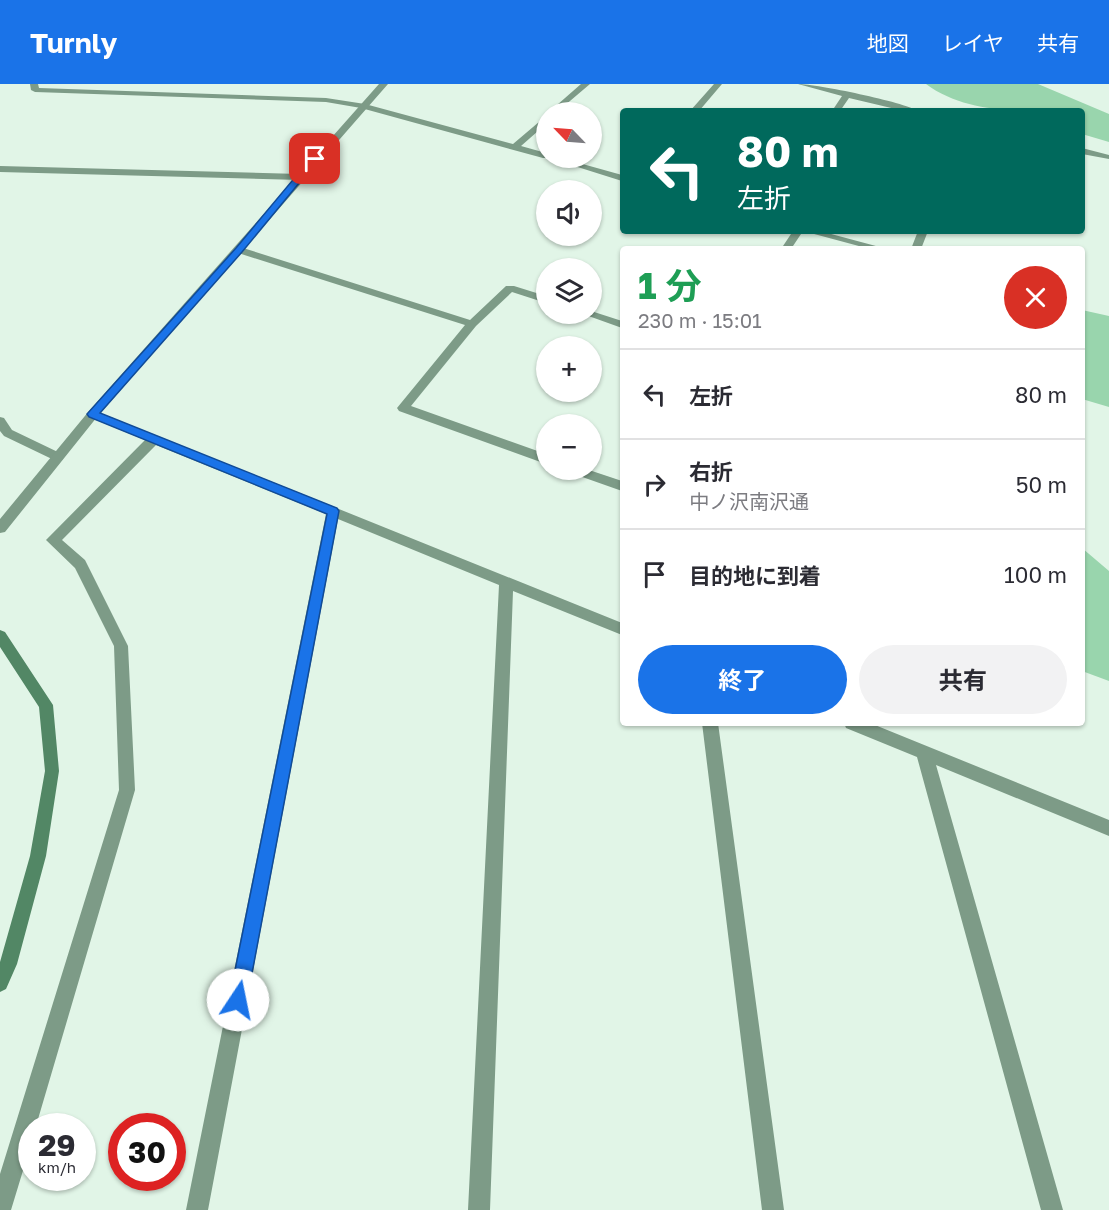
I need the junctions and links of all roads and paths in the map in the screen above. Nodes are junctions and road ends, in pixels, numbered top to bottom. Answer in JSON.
{"nodes":[{"id":1,"x":34,"y":84,"type":"edge"},
{"id":2,"x":222,"y":84,"type":"edge"},
{"id":3,"x":384,"y":84,"type":"edge"},
{"id":4,"x":586,"y":84,"type":"edge"},
{"id":5,"x":718,"y":84,"type":"edge"},
{"id":6,"x":802,"y":84,"type":"edge"},
{"id":7,"x":847,"y":94,"type":"junction"},
{"id":8,"x":214,"y":96,"type":"junction"},
{"id":9,"x":565,"y":102,"type":"edge"},
{"id":10,"x":362,"y":106,"type":"junction"},
{"id":11,"x":697,"y":108,"type":"edge"},
{"id":12,"x":838,"y":108,"type":"edge"},
{"id":13,"x":902,"y":108,"type":"edge"},
{"id":14,"x":536,"y":128,"type":"edge"},
{"id":15,"x":515,"y":147,"type":"junction"},
{"id":16,"x":536,"y":153,"type":"edge"},
{"id":17,"x":1085,"y":153,"type":"edge"},
{"id":18,"x":1106,"y":157,"type":"dead end"},
{"id":19,"x":587,"y":168,"type":"edge"},
{"id":20,"x":5,"y":169,"type":"edge"},
{"id":21,"x":300,"y":177,"type":"junction"},
{"id":22,"x":620,"y":177,"type":"edge"},
{"id":23,"x":0,"y":180,"type":"edge"},
{"id":24,"x":820,"y":234,"type":"edge"},
{"id":25,"x":870,"y":246,"type":"edge"},
{"id":26,"x":239,"y":250,"type":"junction"},
{"id":27,"x":536,"y":297,"type":"edge"},
{"id":28,"x":602,"y":319,"type":"edge"},
{"id":29,"x":472,"y":324,"type":"junction"},
{"id":30,"x":620,"y":324,"type":"edge"},
{"id":31,"x":93,"y":414,"type":"junction"},
{"id":32,"x":0,"y":421,"type":"edge"},
{"id":33,"x":154,"y":439,"type":"junction"},
{"id":34,"x":536,"y":455,"type":"edge"},
{"id":35,"x":58,"y":457,"type":"junction"},
{"id":36,"x":602,"y":479,"type":"edge"},
{"id":37,"x":620,"y":485,"type":"edge"},
{"id":38,"x":333,"y":511,"type":"junction"},
{"id":39,"x":0,"y":528,"type":"edge"},
{"id":40,"x":507,"y":582,"type":"junction"},
{"id":41,"x":620,"y":628,"type":"edge"},
{"id":42,"x":710,"y":726,"type":"edge"},
{"id":43,"x":859,"y":726,"type":"edge"},
{"id":44,"x":924,"y":752,"type":"junction"},
{"id":45,"x":1109,"y":828,"type":"edge"},
{"id":46,"x":0,"y":1210,"type":"edge"},
{"id":47,"x":197,"y":1210,"type":"edge"},
{"id":48,"x":479,"y":1210,"type":"edge"},
{"id":49,"x":773,"y":1210,"type":"edge"},
{"id":50,"x":1052,"y":1210,"type":"edge"}],
"edges":[{"from":1,"to":8,"type":"street"},
{"from":2,"to":8,"type":"street"},
{"from":3,"to":10,"type":"street"},
{"from":4,"to":9,"type":"street"},
{"from":5,"to":11,"type":"street"},
{"from":6,"to":7,"type":"street"},
{"from":7,"to":12,"type":"street"},
{"from":7,"to":13,"type":"street"},
{"from":8,"to":10,"type":"street"},
{"from":10,"to":15,"type":"street"},
{"from":10,"to":21,"type":"street"},
{"from":14,"to":15,"type":"street"},
{"from":15,"to":16,"type":"street"},
{"from":17,"to":18,"type":"street"},
{"from":19,"to":22,"type":"street"},
{"from":20,"to":21,"type":"street"},
{"from":20,"to":23,"type":"street"},
{"from":21,"to":26,"type":"street"},
{"from":24,"to":25,"type":"street"},
{"from":26,"to":29,"type":"street"},
{"from":26,"to":31,"type":"street"},
{"from":27,"to":29,"type":"street"},
{"from":28,"to":30,"type":"street"},
{"from":29,"to":34,"type":"street"},
{"from":31,"to":33,"type":"street"},
{"from":31,"to":35,"type":"street"},
{"from":32,"to":35,"type":"street"},
{"from":33,"to":38,"type":"street"},
{"from":33,"to":46,"type":"street"},
{"from":35,"to":39,"type":"street"},
{"from":36,"to":37,"type":"street"},
{"from":38,"to":40,"type":"street"},
{"from":38,"to":47,"type":"street"},
{"from":40,"to":41,"type":"street"},
{"from":40,"to":48,"type":"street"},
{"from":42,"to":49,"type":"street"},
{"from":43,"to":44,"type":"street"},
{"from":44,"to":45,"type":"street"},
{"from":44,"to":50,"type":"street"}]}
